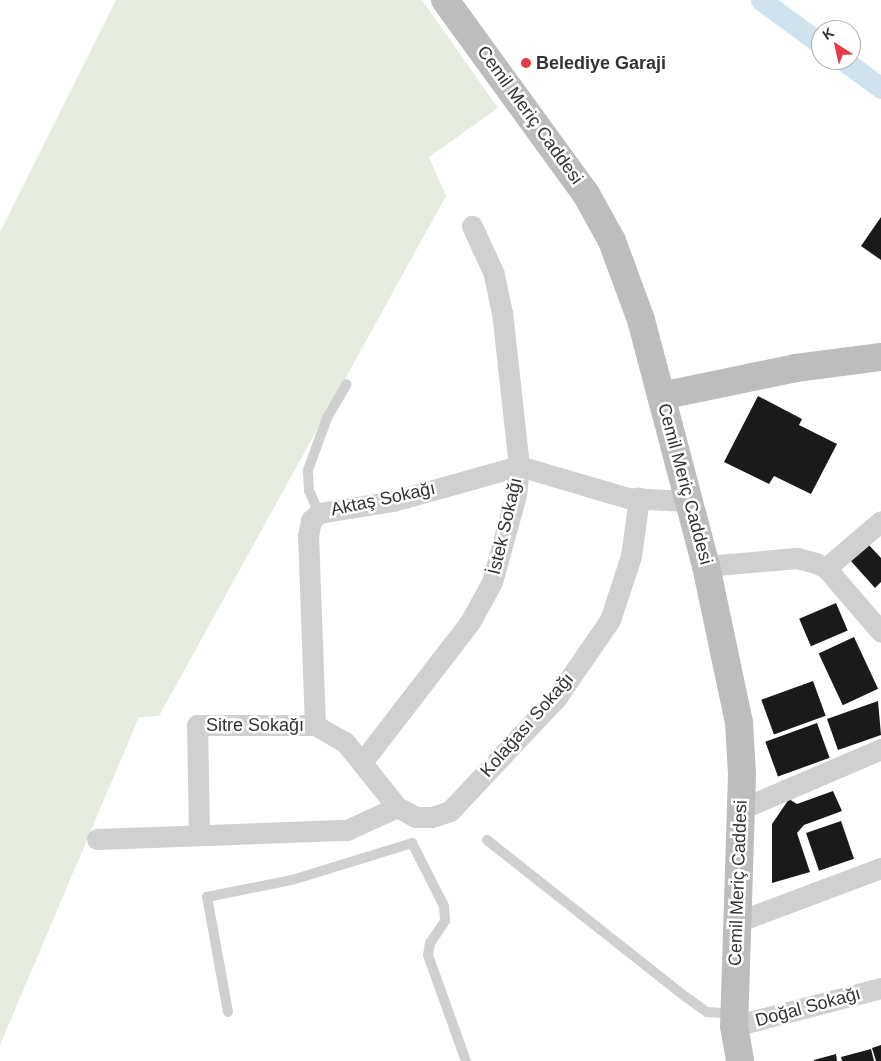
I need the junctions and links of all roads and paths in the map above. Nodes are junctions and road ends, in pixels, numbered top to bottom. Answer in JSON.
{"nodes":[{"id":1,"x":445,"y":0,"type":"edge"},
{"id":2,"x":472,"y":226,"type":"dead end"},
{"id":3,"x":881,"y":357,"type":"edge"},
{"id":4,"x":347,"y":384,"type":"dead end"},
{"id":5,"x":661,"y":396,"type":"junction"},
{"id":6,"x":519,"y":466,"type":"junction"},
{"id":7,"x":639,"y":498,"type":"junction"},
{"id":8,"x":686,"y":500,"type":"junction"},
{"id":9,"x":319,"y":513,"type":"junction"},
{"id":10,"x":881,"y":521,"type":"edge"},
{"id":11,"x":706,"y":566,"type":"junction"},
{"id":12,"x":826,"y":568,"type":"junction"},
{"id":13,"x":881,"y":632,"type":"edge"},
{"id":14,"x":314,"y":725,"type":"junction"},
{"id":15,"x":881,"y":749,"type":"edge"},
{"id":16,"x":363,"y":761,"type":"junction"},
{"id":17,"x":397,"y":807,"type":"junction"},
{"id":18,"x":741,"y":810,"type":"junction"},
{"id":19,"x":199,"y":835,"type":"junction"},
{"id":20,"x":97,"y":839,"type":"dead end"},
{"id":21,"x":487,"y":840,"type":"dead end"},
{"id":22,"x":881,"y":868,"type":"edge"},
{"id":23,"x":737,"y":922,"type":"junction"},
{"id":24,"x":881,"y":988,"type":"edge"},
{"id":25,"x":228,"y":1012,"type":"dead end"},
{"id":26,"x":734,"y":1020,"type":"junction"},
{"id":27,"x":466,"y":1061,"type":"edge"},
{"id":28,"x":727,"y":1061,"type":"edge"},
{"id":29,"x":740,"y":1061,"type":"edge"}],
"edges":[{"from":1,"to":5,"type":"main road","name":"Cemil Meriç Caddesi"},
{"from":2,"to":6,"type":"street","name":"İstek Sokağı"},
{"from":3,"to":5,"type":"main road"},
{"from":4,"to":9,"type":"lane"},
{"from":5,"to":8,"type":"main road","name":"Cemil Meriç Caddesi"},
{"from":6,"to":7,"type":"street"},
{"from":6,"to":9,"type":"street","name":"Aktaş Sokağı"},
{"from":6,"to":16,"type":"street","name":"İstek Sokağı"},
{"from":7,"to":8,"type":"street"},
{"from":7,"to":17,"type":"street","name":"Kolağası Sokağı"},
{"from":8,"to":11,"type":"main road","name":"Cemil Meriç Caddesi"},
{"from":9,"to":14,"type":"street","name":"Aktaş Sokağı"},
{"from":10,"to":12,"type":"street"},
{"from":11,"to":12,"type":"street"},
{"from":11,"to":18,"type":"main road","name":"Cemil Meriç Caddesi"},
{"from":12,"to":13,"type":"street"},
{"from":14,"to":16,"type":"street","name":"Sitre Sokağı"},
{"from":14,"to":19,"type":"street","name":"Sitre Sokağı"},
{"from":15,"to":18,"type":"street"},
{"from":16,"to":17,"type":"street","name":"Kolağası Sokağı"},
{"from":17,"to":19,"type":"street"},
{"from":18,"to":23,"type":"main road","name":"Cemil Meriç Caddesi"},
{"from":19,"to":20,"type":"street"},
{"from":21,"to":26,"type":"lane"},
{"from":22,"to":23,"type":"street"},
{"from":23,"to":26,"type":"main road","name":"Cemil Meriç Caddesi"},
{"from":24,"to":26,"type":"street","name":"Doğal Sokağı"},
{"from":25,"to":27,"type":"lane"},
{"from":26,"to":28,"type":"main road","name":"Cemil Meriç Caddesi"},
{"from":26,"to":29,"type":"main road","name":"Cemil Meriç Caddesi"}]}
